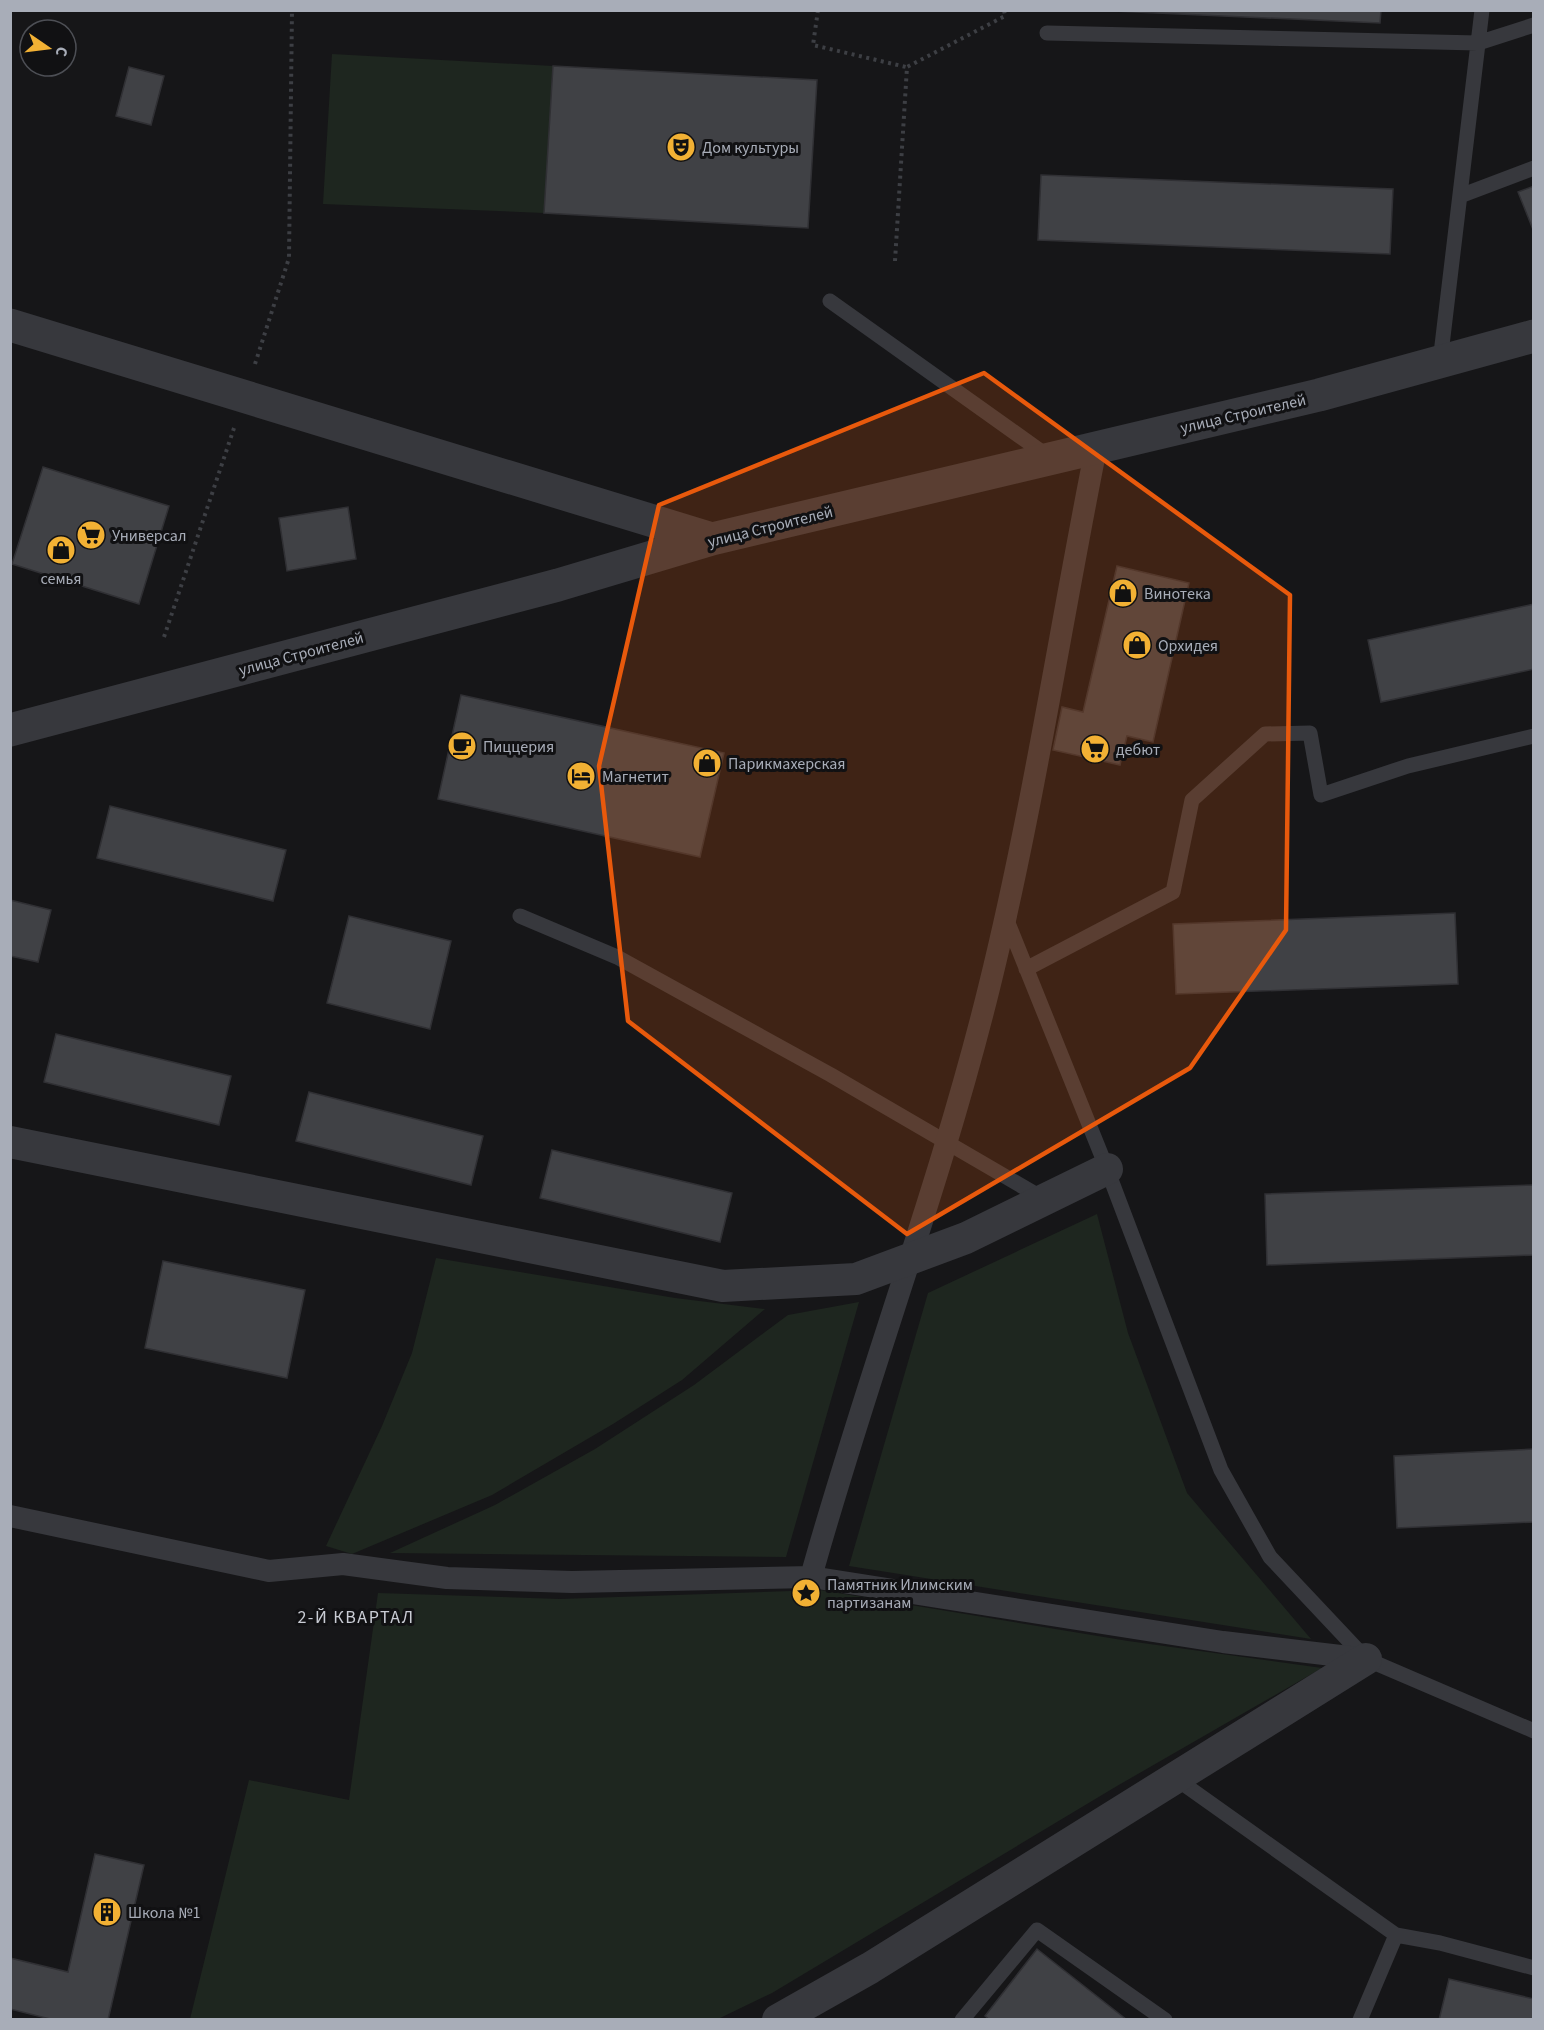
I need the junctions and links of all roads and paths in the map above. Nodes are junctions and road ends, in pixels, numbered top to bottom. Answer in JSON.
{"nodes":[{"id":1,"x":292,"y":10,"type":"edge"},
{"id":2,"x":818,"y":10,"type":"edge"},
{"id":3,"x":1004,"y":10,"type":"edge"},
{"id":4,"x":1482,"y":10,"type":"edge"},
{"id":5,"x":1533,"y":26,"type":"edge"},
{"id":6,"x":1047,"y":33,"type":"dead end"},
{"id":7,"x":1478,"y":43,"type":"junction"},
{"id":8,"x":907,"y":67,"type":"junction"},
{"id":9,"x":1533,"y":168,"type":"edge"},
{"id":10,"x":1460,"y":196,"type":"junction"},
{"id":11,"x":895,"y":261,"type":"dead end"},
{"id":12,"x":830,"y":301,"type":"dead end"},
{"id":13,"x":10,"y":325,"type":"edge"},
{"id":14,"x":1533,"y":336,"type":"edge"},
{"id":15,"x":1440,"y":362,"type":"junction"},
{"id":16,"x":244,"y":396,"type":"junction"},
{"id":17,"x":1096,"y":448,"type":"junction"},
{"id":18,"x":1051,"y":459,"type":"junction"},
{"id":19,"x":712,"y":539,"type":"junction"},
{"id":20,"x":164,"y":637,"type":"dead end"},
{"id":21,"x":10,"y":730,"type":"edge"},
{"id":22,"x":1533,"y":736,"type":"edge"},
{"id":23,"x":1004,"y":914,"type":"junction"},
{"id":24,"x":520,"y":916,"type":"dead end"},
{"id":25,"x":1026,"y":969,"type":"junction"},
{"id":26,"x":10,"y":1142,"type":"edge"},
{"id":27,"x":946,"y":1142,"type":"junction"},
{"id":28,"x":1107,"y":1169,"type":"junction"},
{"id":29,"x":1044,"y":1199,"type":"junction"},
{"id":30,"x":909,"y":1259,"type":"junction"},
{"id":31,"x":10,"y":1516,"type":"edge"},
{"id":32,"x":811,"y":1577,"type":"junction"},
{"id":33,"x":1366,"y":1659,"type":"junction"},
{"id":34,"x":1533,"y":1731,"type":"edge"},
{"id":35,"x":1175,"y":1778,"type":"junction"},
{"id":36,"x":1396,"y":1935,"type":"junction"},
{"id":37,"x":1533,"y":1968,"type":"edge"},
{"id":38,"x":778,"y":2019,"type":"edge"},
{"id":39,"x":962,"y":2019,"type":"edge"},
{"id":40,"x":1165,"y":2019,"type":"edge"},
{"id":41,"x":1360,"y":2019,"type":"edge"}],
"edges":[{"from":1,"to":16,"type":"path"},
{"from":2,"to":8,"type":"path"},
{"from":3,"to":8,"type":"path"},
{"from":4,"to":7,"type":"lane"},
{"from":5,"to":7,"type":"lane"},
{"from":6,"to":7,"type":"lane"},
{"from":7,"to":10,"type":"lane"},
{"from":8,"to":11,"type":"path"},
{"from":9,"to":10,"type":"lane"},
{"from":10,"to":15,"type":"lane"},
{"from":12,"to":18,"type":"lane"},
{"from":13,"to":16,"type":"street"},
{"from":14,"to":15,"type":"street","name":"улица Строителей"},
{"from":15,"to":17,"type":"street","name":"улица Строителей"},
{"from":16,"to":19,"type":"street"},
{"from":16,"to":20,"type":"path"},
{"from":17,"to":18,"type":"street","name":"улица Строителей"},
{"from":17,"to":23,"type":"street"},
{"from":18,"to":19,"type":"street","name":"улица Строителей"},
{"from":19,"to":21,"type":"street","name":"улица Строителей"},
{"from":22,"to":25,"type":"lane"},
{"from":23,"to":25,"type":"lane"},
{"from":23,"to":27,"type":"street"},
{"from":24,"to":27,"type":"lane"},
{"from":25,"to":28,"type":"lane"},
{"from":26,"to":30,"type":"street"},
{"from":27,"to":29,"type":"lane"},
{"from":27,"to":30,"type":"street"},
{"from":28,"to":29,"type":"street"},
{"from":28,"to":33,"type":"lane"},
{"from":29,"to":30,"type":"street"},
{"from":30,"to":32,"type":"street"},
{"from":31,"to":32,"type":"street"},
{"from":32,"to":33,"type":"street"},
{"from":33,"to":34,"type":"lane"},
{"from":33,"to":35,"type":"street"},
{"from":35,"to":36,"type":"lane"},
{"from":35,"to":38,"type":"street"},
{"from":36,"to":37,"type":"lane"},
{"from":36,"to":41,"type":"lane"},
{"from":39,"to":40,"type":"lane"}]}
